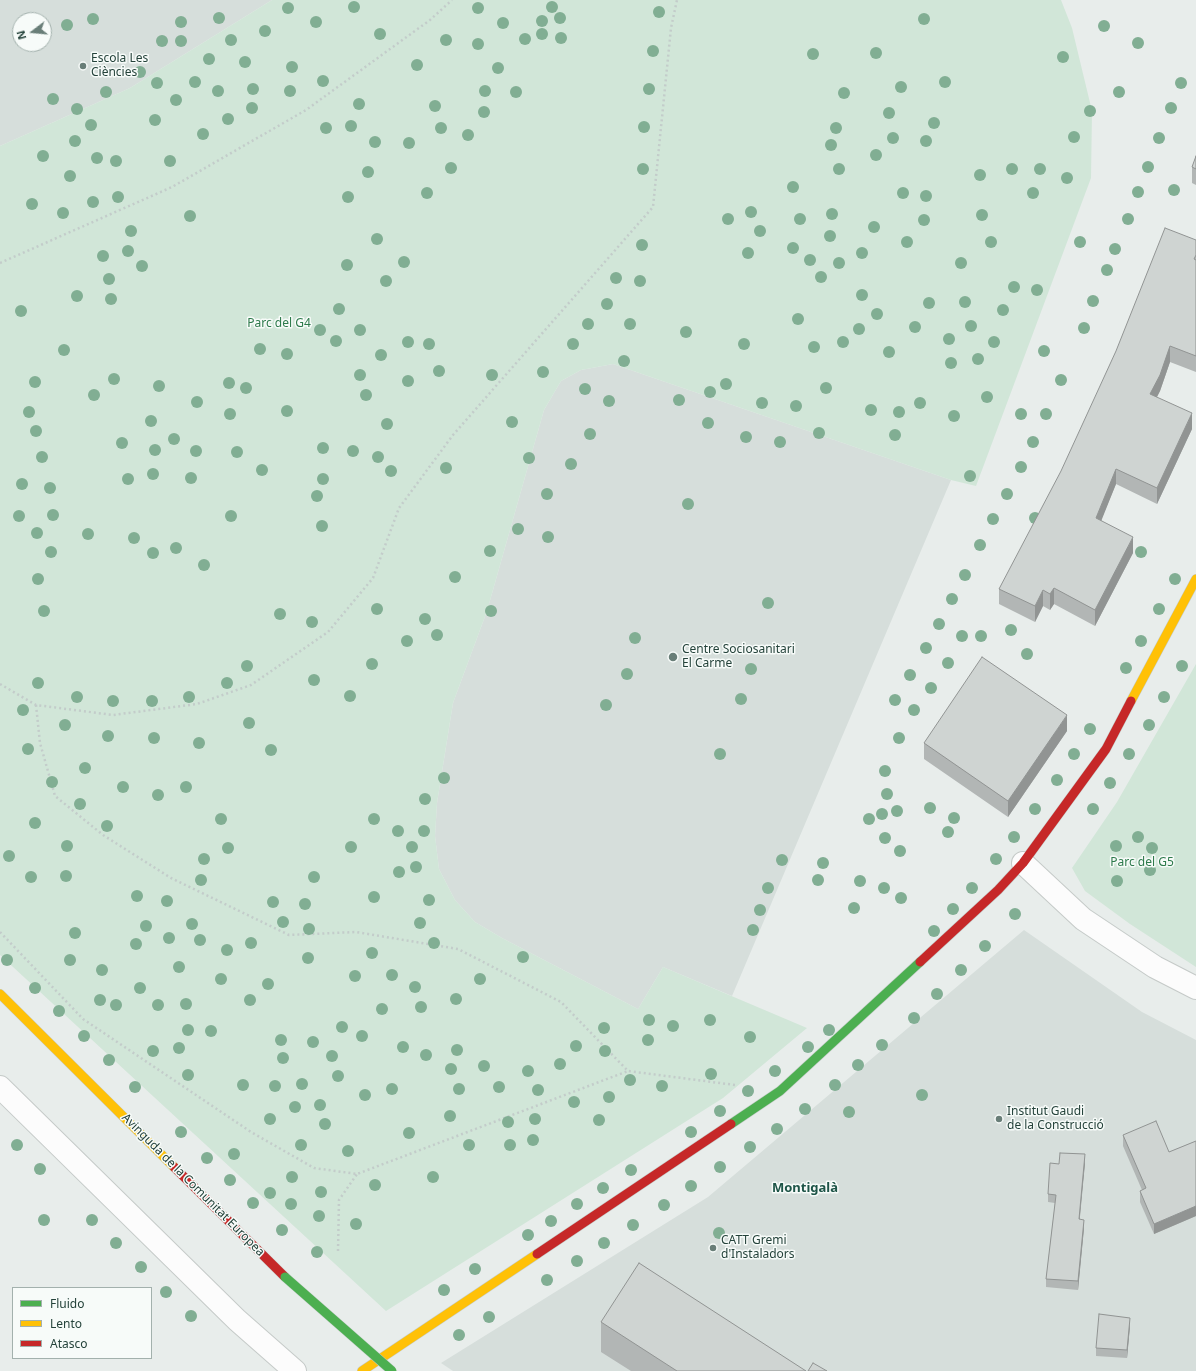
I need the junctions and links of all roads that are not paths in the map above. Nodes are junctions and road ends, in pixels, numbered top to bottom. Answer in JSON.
{"nodes":[{"id":1,"x":1196,"y":579,"type":"edge"},
{"id":2,"x":1023,"y":863,"type":"junction"},
{"id":3,"x":1196,"y":988,"type":"edge"},
{"id":4,"x":0,"y":994,"type":"edge"},
{"id":5,"x":0,"y":1087,"type":"edge"},
{"id":6,"x":295,"y":1371,"type":"edge"},
{"id":7,"x":362,"y":1371,"type":"edge"},
{"id":8,"x":392,"y":1371,"type":"edge"}],
"edges":[{"from":1,"to":2,"type":"street"},
{"from":2,"to":3,"type":"street"},
{"from":2,"to":7,"type":"street"},
{"from":4,"to":8,"type":"street","name":"Avinguda de la Comunitat Europea","bridge":true},
{"from":5,"to":6,"type":"street"}]}
